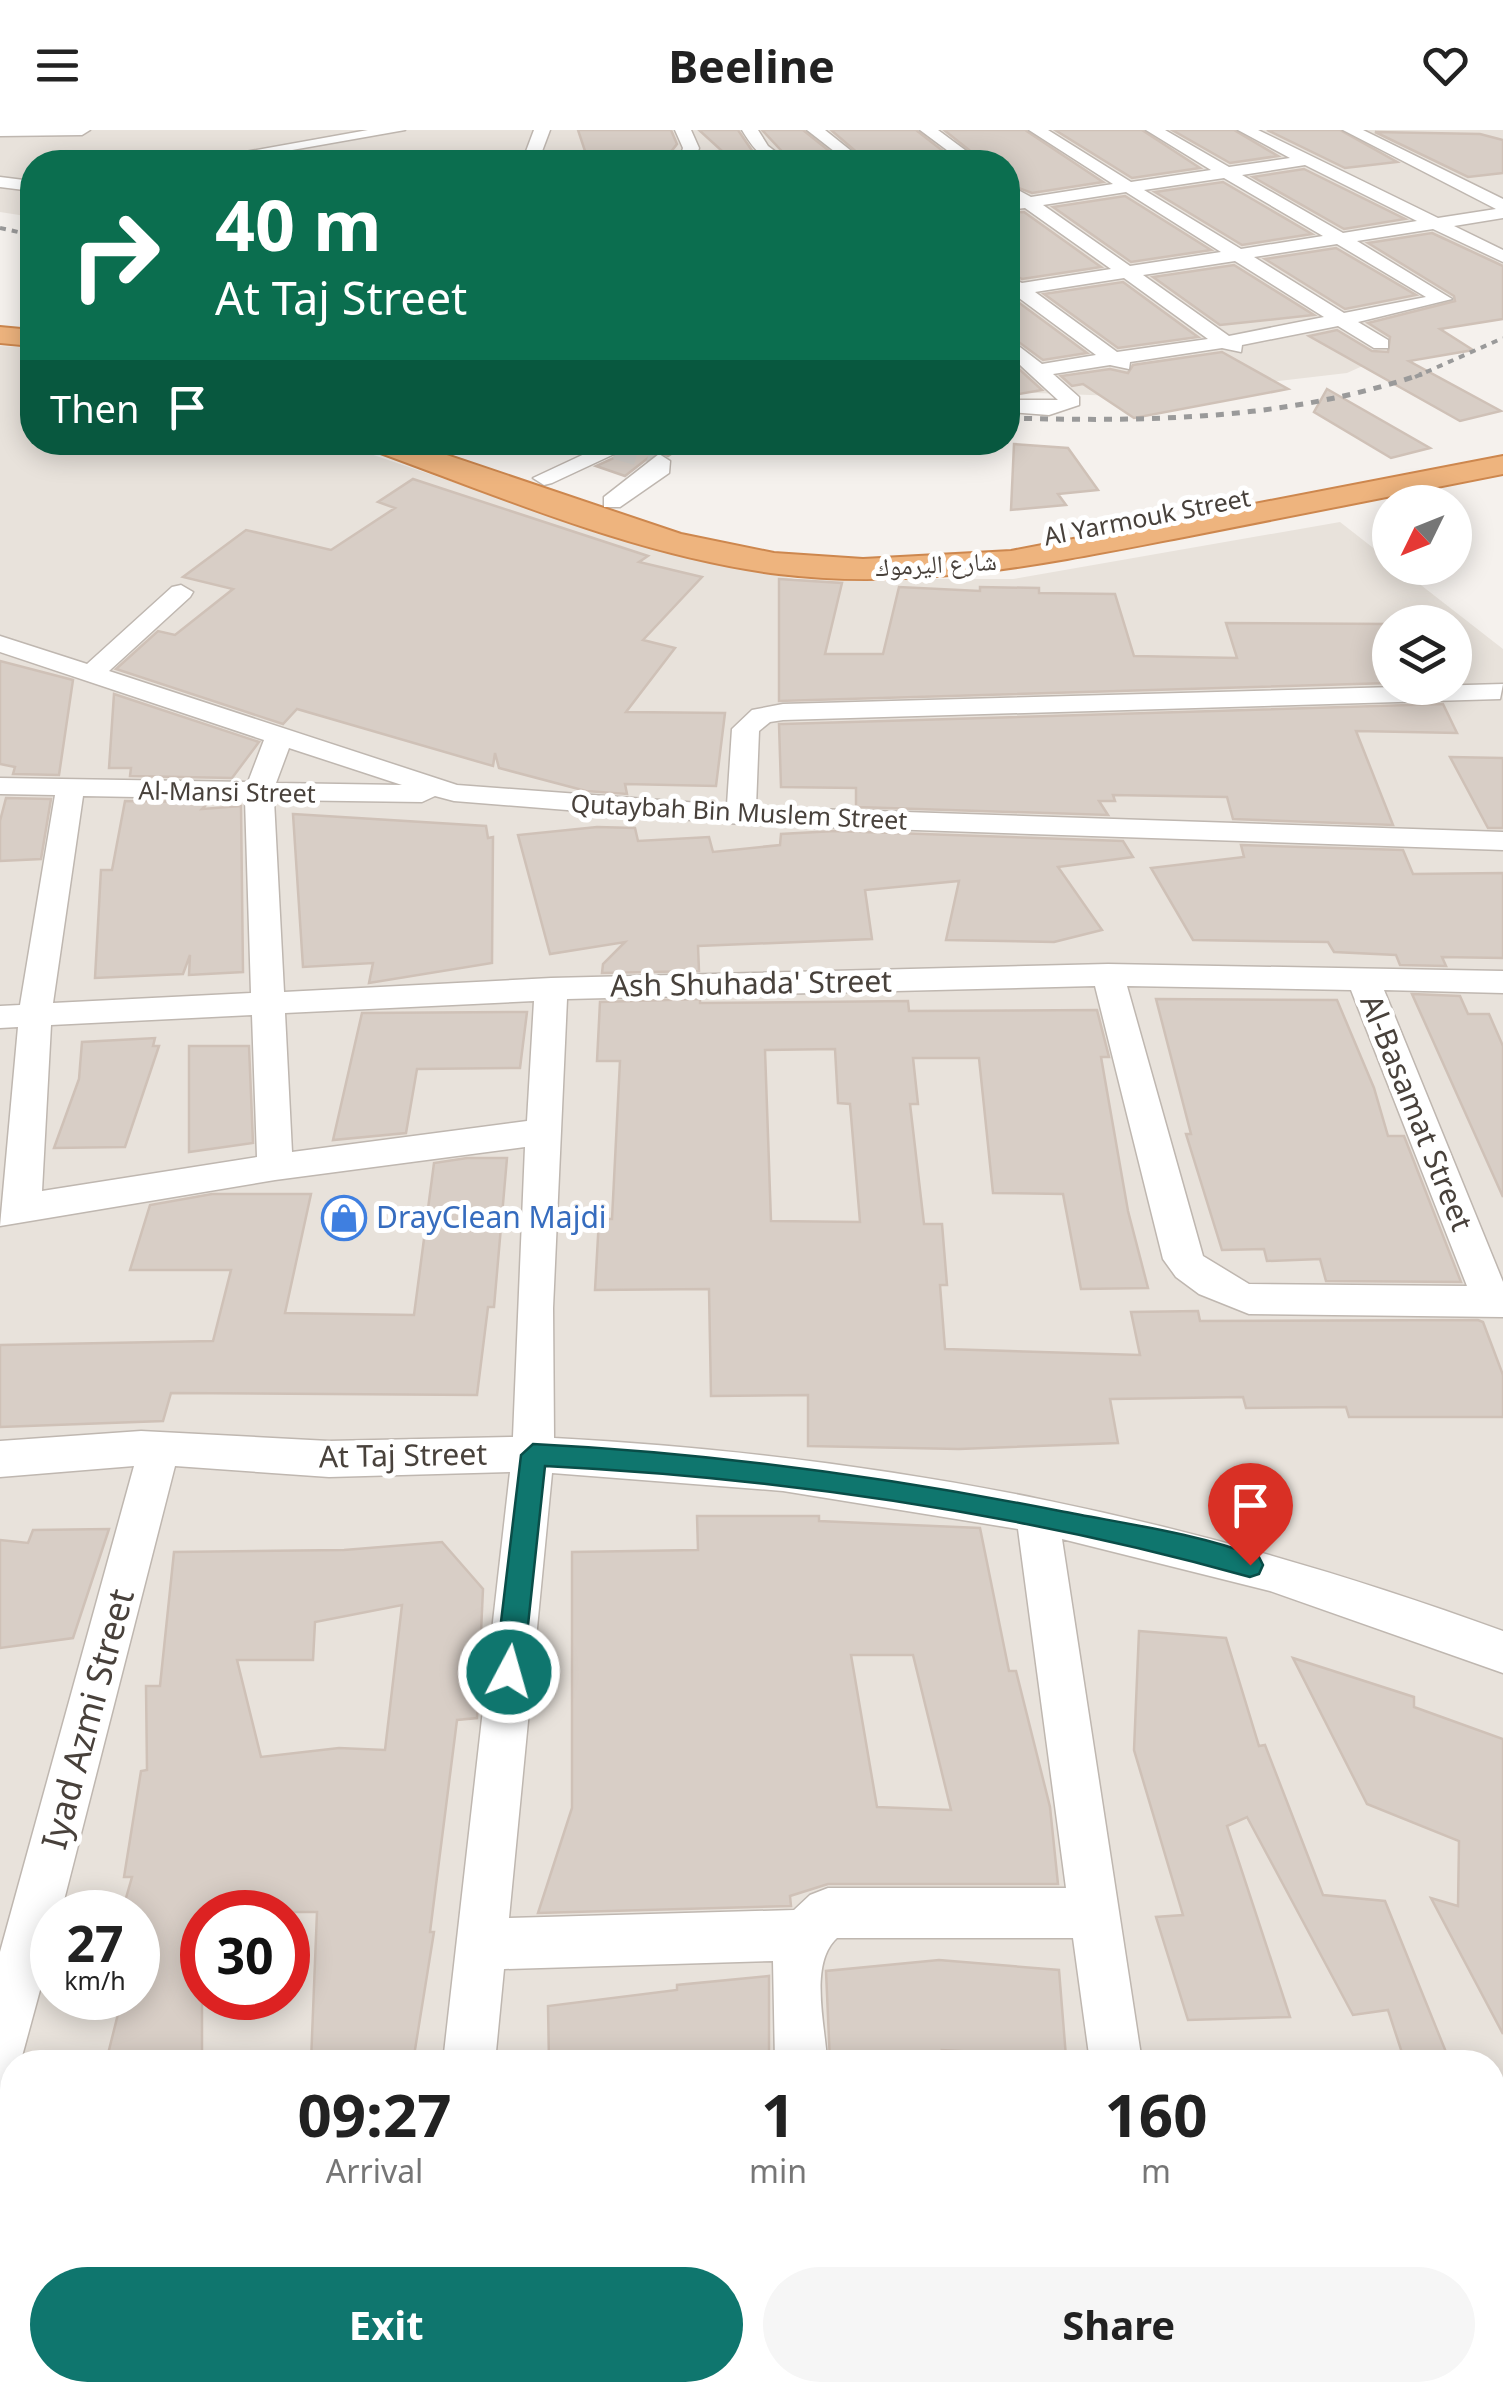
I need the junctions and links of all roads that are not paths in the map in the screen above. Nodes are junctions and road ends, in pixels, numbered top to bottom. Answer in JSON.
{"nodes":[{"id":1,"x":86,"y":130,"type":"edge"},
{"id":2,"x":397,"y":130,"type":"edge"},
{"id":3,"x":416,"y":130,"type":"edge"},
{"id":4,"x":815,"y":130,"type":"edge"},
{"id":5,"x":928,"y":130,"type":"edge"},
{"id":6,"x":1037,"y":130,"type":"edge"},
{"id":7,"x":1154,"y":130,"type":"edge"},
{"id":8,"x":1246,"y":130,"type":"edge"},
{"id":9,"x":1351,"y":130,"type":"edge"},
{"id":10,"x":1481,"y":130,"type":"edge"},
{"id":11,"x":1500,"y":131,"type":"edge"},
{"id":12,"x":0,"y":132,"type":"edge"},
{"id":13,"x":408,"y":146,"type":"dead end"},
{"id":14,"x":273,"y":150,"type":"edge"},
{"id":15,"x":841,"y":150,"type":"edge"},
{"id":16,"x":956,"y":150,"type":"edge"},
{"id":17,"x":1308,"y":160,"type":"junction"},
{"id":18,"x":1232,"y":174,"type":"junction"},
{"id":19,"x":1132,"y":189,"type":"junction"},
{"id":20,"x":1020,"y":197,"type":"edge"},
{"id":21,"x":1028,"y":203,"type":"junction"},
{"id":22,"x":1020,"y":204,"type":"edge"},
{"id":23,"x":1503,"y":210,"type":"edge"},
{"id":24,"x":1438,"y":223,"type":"junction"},
{"id":25,"x":1343,"y":238,"type":"junction"},
{"id":26,"x":1239,"y":255,"type":"junction"},
{"id":27,"x":1503,"y":257,"type":"edge"},
{"id":28,"x":1126,"y":272,"type":"junction"},
{"id":29,"x":1020,"y":286,"type":"edge"},
{"id":30,"x":1020,"y":293,"type":"edge"},
{"id":31,"x":1342,"y":320,"type":"junction"},
{"id":32,"x":1226,"y":342,"type":"junction"},
{"id":33,"x":1381,"y":344,"type":"dead end"},
{"id":34,"x":1020,"y":354,"type":"edge"},
{"id":35,"x":1113,"y":358,"type":"junction"},
{"id":36,"x":1249,"y":359,"type":"dead end"},
{"id":37,"x":1039,"y":370,"type":"junction"},
{"id":38,"x":1140,"y":380,"type":"dead end"},
{"id":39,"x":1020,"y":408,"type":"edge"},
{"id":40,"x":1503,"y":446,"type":"edge"},
{"id":41,"x":416,"y":455,"type":"edge"},
{"id":42,"x":479,"y":455,"type":"edge"},
{"id":43,"x":599,"y":455,"type":"edge"},
{"id":44,"x":660,"y":462,"type":"dead end"},
{"id":45,"x":1503,"y":466,"type":"edge"},
{"id":46,"x":544,"y":478,"type":"junction"},
{"id":47,"x":612,"y":502,"type":"junction"},
{"id":48,"x":181,"y":592,"type":"dead end"},
{"id":49,"x":0,"y":644,"type":"edge"},
{"id":50,"x":93,"y":672,"type":"junction"},
{"id":51,"x":1500,"y":691,"type":"dead end"},
{"id":52,"x":280,"y":734,"type":"junction"},
{"id":53,"x":0,"y":786,"type":"edge"},
{"id":54,"x":70,"y":790,"type":"junction"},
{"id":55,"x":259,"y":792,"type":"junction"},
{"id":56,"x":454,"y":793,"type":"junction"},
{"id":57,"x":741,"y":815,"type":"junction"},
{"id":58,"x":1503,"y":841,"type":"edge"},
{"id":59,"x":1108,"y":975,"type":"junction"},
{"id":60,"x":1363,"y":978,"type":"junction"},
{"id":61,"x":1503,"y":982,"type":"edge"},
{"id":62,"x":551,"y":988,"type":"junction"},
{"id":63,"x":269,"y":1006,"type":"junction"},
{"id":64,"x":35,"y":1015,"type":"junction"},
{"id":65,"x":0,"y":1017,"type":"edge"},
{"id":66,"x":541,"y":1132,"type":"junction"},
{"id":67,"x":275,"y":1167,"type":"junction"},
{"id":68,"x":11,"y":1210,"type":"edge"},
{"id":69,"x":1498,"y":1302,"type":"edge"},
{"id":70,"x":159,"y":1448,"type":"junction"},
{"id":71,"x":533,"y":1455,"type":"junction"},
{"id":72,"x":0,"y":1459,"type":"edge"},
{"id":73,"x":1038,"y":1517,"type":"junction"},
{"id":74,"x":1503,"y":1652,"type":"edge"},
{"id":75,"x":1093,"y":1913,"type":"junction"},
{"id":76,"x":804,"y":1935,"type":"junction"},
{"id":77,"x":481,"y":1944,"type":"junction"},
{"id":78,"x":0,"y":2048,"type":"edge"},
{"id":79,"x":470,"y":2050,"type":"edge"},
{"id":80,"x":801,"y":2050,"type":"edge"},
{"id":81,"x":1114,"y":2050,"type":"edge"}],
"edges":[{"from":1,"to":12,"type":"street"},
{"from":2,"to":14,"type":"street"},
{"from":3,"to":13,"type":"street"},
{"from":4,"to":15,"type":"street"},
{"from":5,"to":16,"type":"street"},
{"from":6,"to":19,"type":"street"},
{"from":7,"to":18,"type":"street"},
{"from":8,"to":17,"type":"street"},
{"from":9,"to":23,"type":"street"},
{"from":10,"to":11,"type":"street"},
{"from":17,"to":18,"type":"street"},
{"from":17,"to":24,"type":"street"},
{"from":18,"to":19,"type":"street"},
{"from":18,"to":25,"type":"street"},
{"from":19,"to":21,"type":"street"},
{"from":19,"to":26,"type":"street"},
{"from":20,"to":21,"type":"street"},
{"from":21,"to":22,"type":"street"},
{"from":21,"to":28,"type":"street"},
{"from":23,"to":24,"type":"street"},
{"from":24,"to":25,"type":"street"},
{"from":24,"to":27,"type":"street"},
{"from":25,"to":26,"type":"street"},
{"from":25,"to":31,"type":"street"},
{"from":26,"to":28,"type":"street"},
{"from":26,"to":31,"type":"street"},
{"from":28,"to":29,"type":"street"},
{"from":28,"to":32,"type":"street"},
{"from":30,"to":35,"type":"street"},
{"from":31,"to":32,"type":"street"},
{"from":31,"to":33,"type":"street"},
{"from":32,"to":35,"type":"street"},
{"from":32,"to":36,"type":"street"},
{"from":34,"to":37,"type":"street"},
{"from":35,"to":37,"type":"street"},
{"from":35,"to":38,"type":"street"},
{"from":37,"to":39,"type":"street"},
{"from":40,"to":47,"type":"highway","name":"Al Yarmouk Street"},
{"from":41,"to":45,"type":"highway","name":"شارع اليرموك"},
{"from":42,"to":46,"type":"highway","name":"Al Yarmouk Street"},
{"from":43,"to":46,"type":"street"},
{"from":44,"to":47,"type":"street"},
{"from":46,"to":47,"type":"highway","name":"Al Yarmouk Street"},
{"from":48,"to":50,"type":"street"},
{"from":49,"to":50,"type":"street","name":"Qutaybah Bin Muslem Street"},
{"from":50,"to":52,"type":"street","name":"Qutaybah Bin Muslem Street"},
{"from":51,"to":57,"type":"street"},
{"from":52,"to":55,"type":"street"},
{"from":52,"to":56,"type":"street","name":"Qutaybah Bin Muslem Street"},
{"from":53,"to":54,"type":"street","name":"Al-Mansi Street"},
{"from":54,"to":55,"type":"street","name":"Al-Mansi Street"},
{"from":54,"to":64,"type":"street"},
{"from":55,"to":56,"type":"street","name":"Al-Mansi Street"},
{"from":55,"to":63,"type":"street"},
{"from":56,"to":57,"type":"street","name":"Qutaybah Bin Muslem Street"},
{"from":57,"to":58,"type":"street","name":"Qutaybah Bin Muslem Street"},
{"from":59,"to":60,"type":"street","name":"Ash Shuhada' Street"},
{"from":59,"to":62,"type":"street","name":"Ash Shuhada' Street"},
{"from":59,"to":69,"type":"street"},
{"from":60,"to":61,"type":"street","name":"Ash Shuhada' Street"},
{"from":60,"to":69,"type":"street","name":"Al-Basamat Street"},
{"from":62,"to":63,"type":"street","name":"Ash Shuhada' Street"},
{"from":62,"to":66,"type":"street"},
{"from":63,"to":64,"type":"street","name":"Ash Shuhada' Street"},
{"from":63,"to":67,"type":"street"},
{"from":64,"to":65,"type":"street","name":"Ash Shuhada' Street"},
{"from":64,"to":68,"type":"street"},
{"from":66,"to":67,"type":"street"},
{"from":66,"to":71,"type":"street"},
{"from":67,"to":68,"type":"street"},
{"from":70,"to":71,"type":"street","name":"At Taj Street"},
{"from":70,"to":72,"type":"street","name":"At Taj Street"},
{"from":70,"to":78,"type":"street","name":"Iyad Azmi Street"},
{"from":71,"to":73,"type":"street","name":"At Taj Street"},
{"from":71,"to":77,"type":"street"},
{"from":73,"to":74,"type":"street","name":"At Taj Street"},
{"from":73,"to":75,"type":"street"},
{"from":75,"to":76,"type":"street"},
{"from":75,"to":81,"type":"street"},
{"from":76,"to":77,"type":"street"},
{"from":76,"to":80,"type":"street"},
{"from":77,"to":79,"type":"street"}]}
